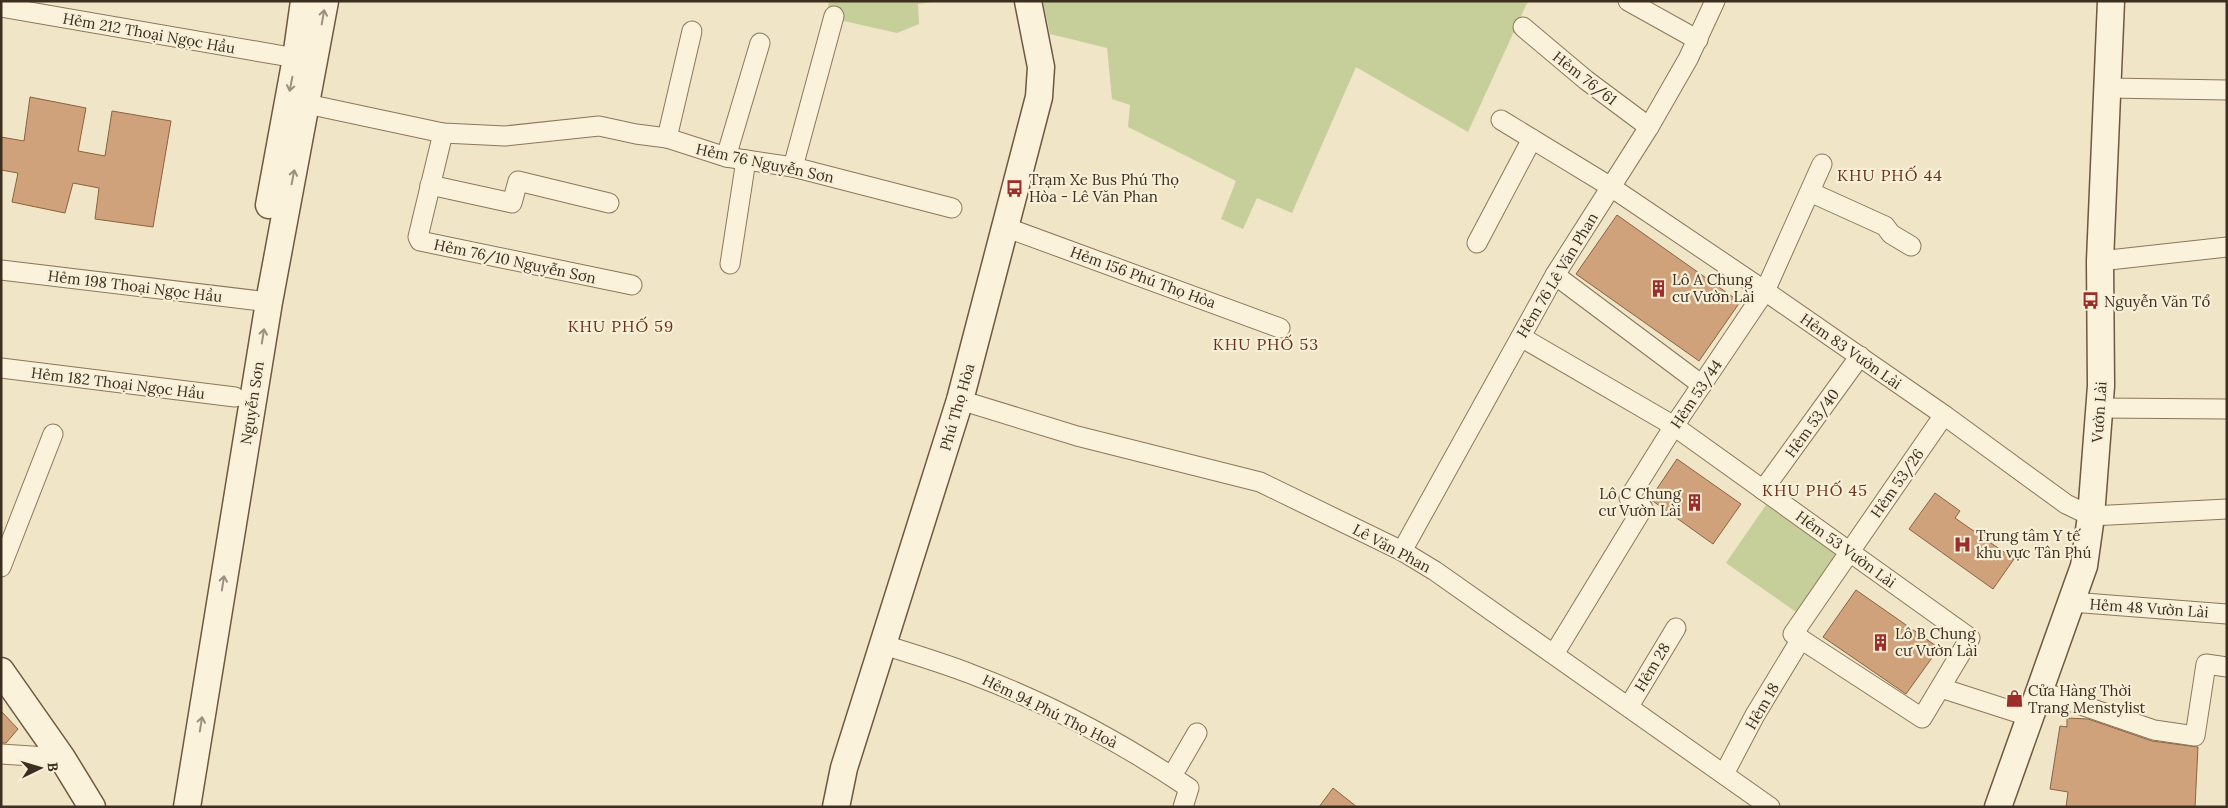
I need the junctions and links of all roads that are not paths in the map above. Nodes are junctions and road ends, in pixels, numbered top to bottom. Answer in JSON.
{"nodes":[{"id":1,"x":304,"y":1,"type":"edge"},
{"id":2,"x":326,"y":1,"type":"edge"},
{"id":3,"x":1028,"y":1,"type":"edge"},
{"id":4,"x":1628,"y":1,"type":"edge"},
{"id":5,"x":1715,"y":1,"type":"edge"},
{"id":6,"x":2111,"y":1,"type":"edge"},
{"id":7,"x":1,"y":7,"type":"edge"},
{"id":8,"x":834,"y":16,"type":"dead end"},
{"id":9,"x":1523,"y":28,"type":"dead end"},
{"id":10,"x":692,"y":31,"type":"dead end"},
{"id":11,"x":1698,"y":40,"type":"junction"},
{"id":12,"x":760,"y":43,"type":"dead end"},
{"id":13,"x":296,"y":58,"type":"junction"},
{"id":14,"x":2108,"y":88,"type":"junction"},
{"id":15,"x":2227,"y":90,"type":"edge"},
{"id":16,"x":307,"y":104,"type":"junction"},
{"id":17,"x":1501,"y":120,"type":"dead end"},
{"id":18,"x":1649,"y":127,"type":"junction"},
{"id":19,"x":443,"y":133,"type":"junction"},
{"id":20,"x":667,"y":138,"type":"junction"},
{"id":21,"x":1532,"y":139,"type":"junction"},
{"id":22,"x":726,"y":157,"type":"junction"},
{"id":23,"x":746,"y":160,"type":"junction"},
{"id":24,"x":1822,"y":164,"type":"dead end"},
{"id":25,"x":793,"y":167,"type":"junction"},
{"id":26,"x":430,"y":185,"type":"junction"},
{"id":27,"x":1610,"y":187,"type":"junction"},
{"id":28,"x":1810,"y":192,"type":"junction"},
{"id":29,"x":609,"y":203,"type":"dead end"},
{"id":30,"x":952,"y":208,"type":"dead end"},
{"id":31,"x":1006,"y":227,"type":"junction"},
{"id":32,"x":1477,"y":243,"type":"dead end"},
{"id":33,"x":1910,"y":246,"type":"dead end"},
{"id":34,"x":2227,"y":247,"type":"edge"},
{"id":35,"x":2100,"y":261,"type":"junction"},
{"id":36,"x":730,"y":264,"type":"dead end"},
{"id":37,"x":1,"y":270,"type":"edge"},
{"id":38,"x":1555,"y":275,"type":"junction"},
{"id":39,"x":632,"y":285,"type":"dead end"},
{"id":40,"x":1765,"y":292,"type":"junction"},
{"id":41,"x":260,"y":301,"type":"junction"},
{"id":42,"x":1280,"y":328,"type":"dead end"},
{"id":43,"x":1521,"y":337,"type":"junction"},
{"id":44,"x":1860,"y":356,"type":"junction"},
{"id":45,"x":1,"y":368,"type":"edge"},
{"id":46,"x":1702,"y":385,"type":"junction"},
{"id":47,"x":235,"y":397,"type":"junction"},
{"id":48,"x":960,"y":400,"type":"junction"},
{"id":49,"x":2100,"y":408,"type":"junction"},
{"id":50,"x":2227,"y":409,"type":"edge"},
{"id":51,"x":1944,"y":415,"type":"junction"},
{"id":52,"x":1674,"y":426,"type":"junction"},
{"id":53,"x":52,"y":434,"type":"dead end"},
{"id":54,"x":1763,"y":490,"type":"junction"},
{"id":55,"x":2227,"y":508,"type":"edge"},
{"id":56,"x":2091,"y":516,"type":"junction"},
{"id":57,"x":1402,"y":551,"type":"junction"},
{"id":58,"x":1850,"y":552,"type":"junction"},
{"id":59,"x":1,"y":568,"type":"edge"},
{"id":60,"x":2071,"y":602,"type":"junction"},
{"id":61,"x":2227,"y":614,"type":"edge"},
{"id":62,"x":1676,"y":628,"type":"dead end"},
{"id":63,"x":207,"y":631,"type":"junction"},
{"id":64,"x":1801,"y":631,"type":"junction"},
{"id":65,"x":884,"y":645,"type":"junction"},
{"id":66,"x":1554,"y":654,"type":"junction"},
{"id":67,"x":2227,"y":667,"type":"edge"},
{"id":68,"x":1,"y":670,"type":"edge"},
{"id":69,"x":1940,"y":688,"type":"junction"},
{"id":70,"x":2040,"y":690,"type":"junction"},
{"id":71,"x":1629,"y":706,"type":"junction"},
{"id":72,"x":2031,"y":717,"type":"junction"},
{"id":73,"x":1197,"y":733,"type":"dead end"},
{"id":74,"x":1,"y":754,"type":"edge"},
{"id":75,"x":62,"y":758,"type":"junction"},
{"id":76,"x":1724,"y":774,"type":"junction"},
{"id":77,"x":1172,"y":776,"type":"junction"},
{"id":78,"x":2003,"y":805,"type":"edge"},
{"id":79,"x":92,"y":807,"type":"edge"},
{"id":80,"x":170,"y":807,"type":"edge"},
{"id":81,"x":187,"y":807,"type":"edge"},
{"id":82,"x":836,"y":807,"type":"edge"},
{"id":83,"x":1183,"y":807,"type":"edge"},
{"id":84,"x":1770,"y":807,"type":"edge"}],
"edges":[{"from":1,"to":13,"type":"street","name":"Nguyễn Sơn"},
{"from":16,"to":2,"type":"street","name":"Nguyễn Sơn","one_way":true},
{"from":3,"to":31,"type":"street","name":"Phú Thọ Hòa"},
{"from":4,"to":11,"type":"street"},
{"from":5,"to":11,"type":"street","name":"Hẻm 76 Lê Văn Phan"},
{"from":6,"to":14,"type":"street","name":"Vườn Lài"},
{"from":7,"to":13,"type":"street","name":"Hẻm 212 Thoại Ngọc Hầu"},
{"from":8,"to":25,"type":"street"},
{"from":9,"to":18,"type":"street","name":"Hẻm 76/61"},
{"from":10,"to":20,"type":"street"},
{"from":11,"to":18,"type":"street","name":"Hẻm 76 Lê Văn Phan"},
{"from":12,"to":22,"type":"street"},
{"from":13,"to":41,"type":"street","name":"Nguyễn Sơn","one_way":true},
{"from":14,"to":15,"type":"street"},
{"from":14,"to":35,"type":"street","name":"Vườn Lài"},
{"from":16,"to":19,"type":"street","name":"Hẻm 76 Nguyễn Sơn"},
{"from":41,"to":16,"type":"street","name":"Nguyễn Sơn","one_way":true},
{"from":17,"to":21,"type":"street","name":"Hẻm 83 Vườn Lài"},
{"from":18,"to":27,"type":"street","name":"Hẻm 76 Lê Văn Phan"},
{"from":19,"to":20,"type":"street","name":"Hẻm 76 Nguyễn Sơn"},
{"from":19,"to":26,"type":"street","name":"Hẻm 76/10 Nguyễn Sơn"},
{"from":20,"to":22,"type":"street","name":"Hẻm 76 Nguyễn Sơn"},
{"from":21,"to":27,"type":"street","name":"Hẻm 83 Vườn Lài"},
{"from":21,"to":32,"type":"street"},
{"from":22,"to":23,"type":"street","name":"Hẻm 76 Nguyễn Sơn"},
{"from":23,"to":25,"type":"street","name":"Hẻm 76 Nguyễn Sơn"},
{"from":23,"to":36,"type":"street"},
{"from":24,"to":28,"type":"street","name":"Hẻm 53/44"},
{"from":25,"to":30,"type":"street","name":"Hẻm 76 Nguyễn Sơn"},
{"from":26,"to":29,"type":"street"},
{"from":26,"to":39,"type":"street","name":"Hẻm 76/10 Nguyễn Sơn"},
{"from":27,"to":38,"type":"street","name":"Hẻm 76 Lê Văn Phan"},
{"from":27,"to":40,"type":"street","name":"Hẻm 83 Vườn Lài"},
{"from":28,"to":33,"type":"street"},
{"from":28,"to":40,"type":"street","name":"Hẻm 53/44"},
{"from":31,"to":42,"type":"street","name":"Hẻm 156 Phú Thọ Hòa"},
{"from":31,"to":48,"type":"street","name":"Phú Thọ Hòa"},
{"from":34,"to":35,"type":"street"},
{"from":35,"to":49,"type":"street","name":"Vườn Lài"},
{"from":37,"to":41,"type":"street","name":"Hẻm 198 Thoại Ngọc Hầu"},
{"from":38,"to":43,"type":"street","name":"Hẻm 76 Lê Văn Phan"},
{"from":38,"to":46,"type":"street"},
{"from":40,"to":44,"type":"street","name":"Hẻm 83 Vườn Lài"},
{"from":40,"to":46,"type":"street","name":"Hẻm 53/44"},
{"from":41,"to":47,"type":"street","name":"Nguyễn Sơn"},
{"from":63,"to":41,"type":"street","name":"Nguyễn Sơn","one_way":true},
{"from":43,"to":52,"type":"street","name":"Hẻm 53 Vườn Lài"},
{"from":43,"to":57,"type":"street","name":"Hẻm 76 Lê Văn Phan"},
{"from":44,"to":51,"type":"street","name":"Hẻm 83 Vườn Lài"},
{"from":44,"to":54,"type":"street","name":"Hẻm 53/40"},
{"from":45,"to":47,"type":"street","name":"Hẻm 182 Thoại Ngọc Hầu"},
{"from":46,"to":52,"type":"street","name":"Hẻm 53/44"},
{"from":47,"to":63,"type":"street","name":"Nguyễn Sơn"},
{"from":48,"to":57,"type":"street","name":"Lê Văn Phan"},
{"from":48,"to":65,"type":"street","name":"Phú Thọ Hòa"},
{"from":49,"to":50,"type":"street"},
{"from":49,"to":56,"type":"street","name":"Vườn Lài"},
{"from":51,"to":56,"type":"street","name":"Hẻm 83 Vườn Lài"},
{"from":51,"to":58,"type":"street","name":"Hẻm 53/26"},
{"from":52,"to":54,"type":"street","name":"Hẻm 53 Vườn Lài"},
{"from":52,"to":66,"type":"street","name":"Hẻm 53/44"},
{"from":53,"to":59,"type":"street"},
{"from":54,"to":58,"type":"street","name":"Hẻm 53 Vườn Lài"},
{"from":55,"to":56,"type":"street"},
{"from":56,"to":60,"type":"street","name":"Vườn Lài"},
{"from":57,"to":66,"type":"street","name":"Lê Văn Phan"},
{"from":58,"to":64,"type":"street","name":"Hẻm 53/26"},
{"from":58,"to":69,"type":"street","name":"Hẻm 53 Vườn Lài"},
{"from":60,"to":61,"type":"street","name":"Hẻm 48 Vườn Lài"},
{"from":60,"to":70,"type":"street","name":"Vườn Lài"},
{"from":62,"to":71,"type":"street","name":"Hẻm 28"},
{"from":63,"to":80,"type":"street","name":"Nguyễn Sơn"},
{"from":81,"to":63,"type":"street","name":"Nguyễn Sơn","one_way":true},
{"from":64,"to":69,"type":"street","name":"Hẻm 53 Vườn Lài"},
{"from":64,"to":76,"type":"street","name":"Hẻm 18"},
{"from":65,"to":77,"type":"street","name":"Hẻm 94 Phú Thọ Hoà"},
{"from":65,"to":82,"type":"street","name":"Phú Thọ Hòa"},
{"from":66,"to":71,"type":"street","name":"Lê Văn Phan"},
{"from":67,"to":70,"type":"street"},
{"from":68,"to":75,"type":"street"},
{"from":69,"to":72,"type":"street"},
{"from":70,"to":72,"type":"street","name":"Vườn Lài"},
{"from":71,"to":76,"type":"street","name":"Lê Văn Phan"},
{"from":72,"to":78,"type":"street","name":"Vườn Lài"},
{"from":73,"to":77,"type":"street"},
{"from":74,"to":75,"type":"street"},
{"from":75,"to":79,"type":"street"},
{"from":76,"to":84,"type":"street","name":"Lê Văn Phan"},
{"from":77,"to":83,"type":"street","name":"Hẻm 94 Phú Thọ Hoà"}]}
